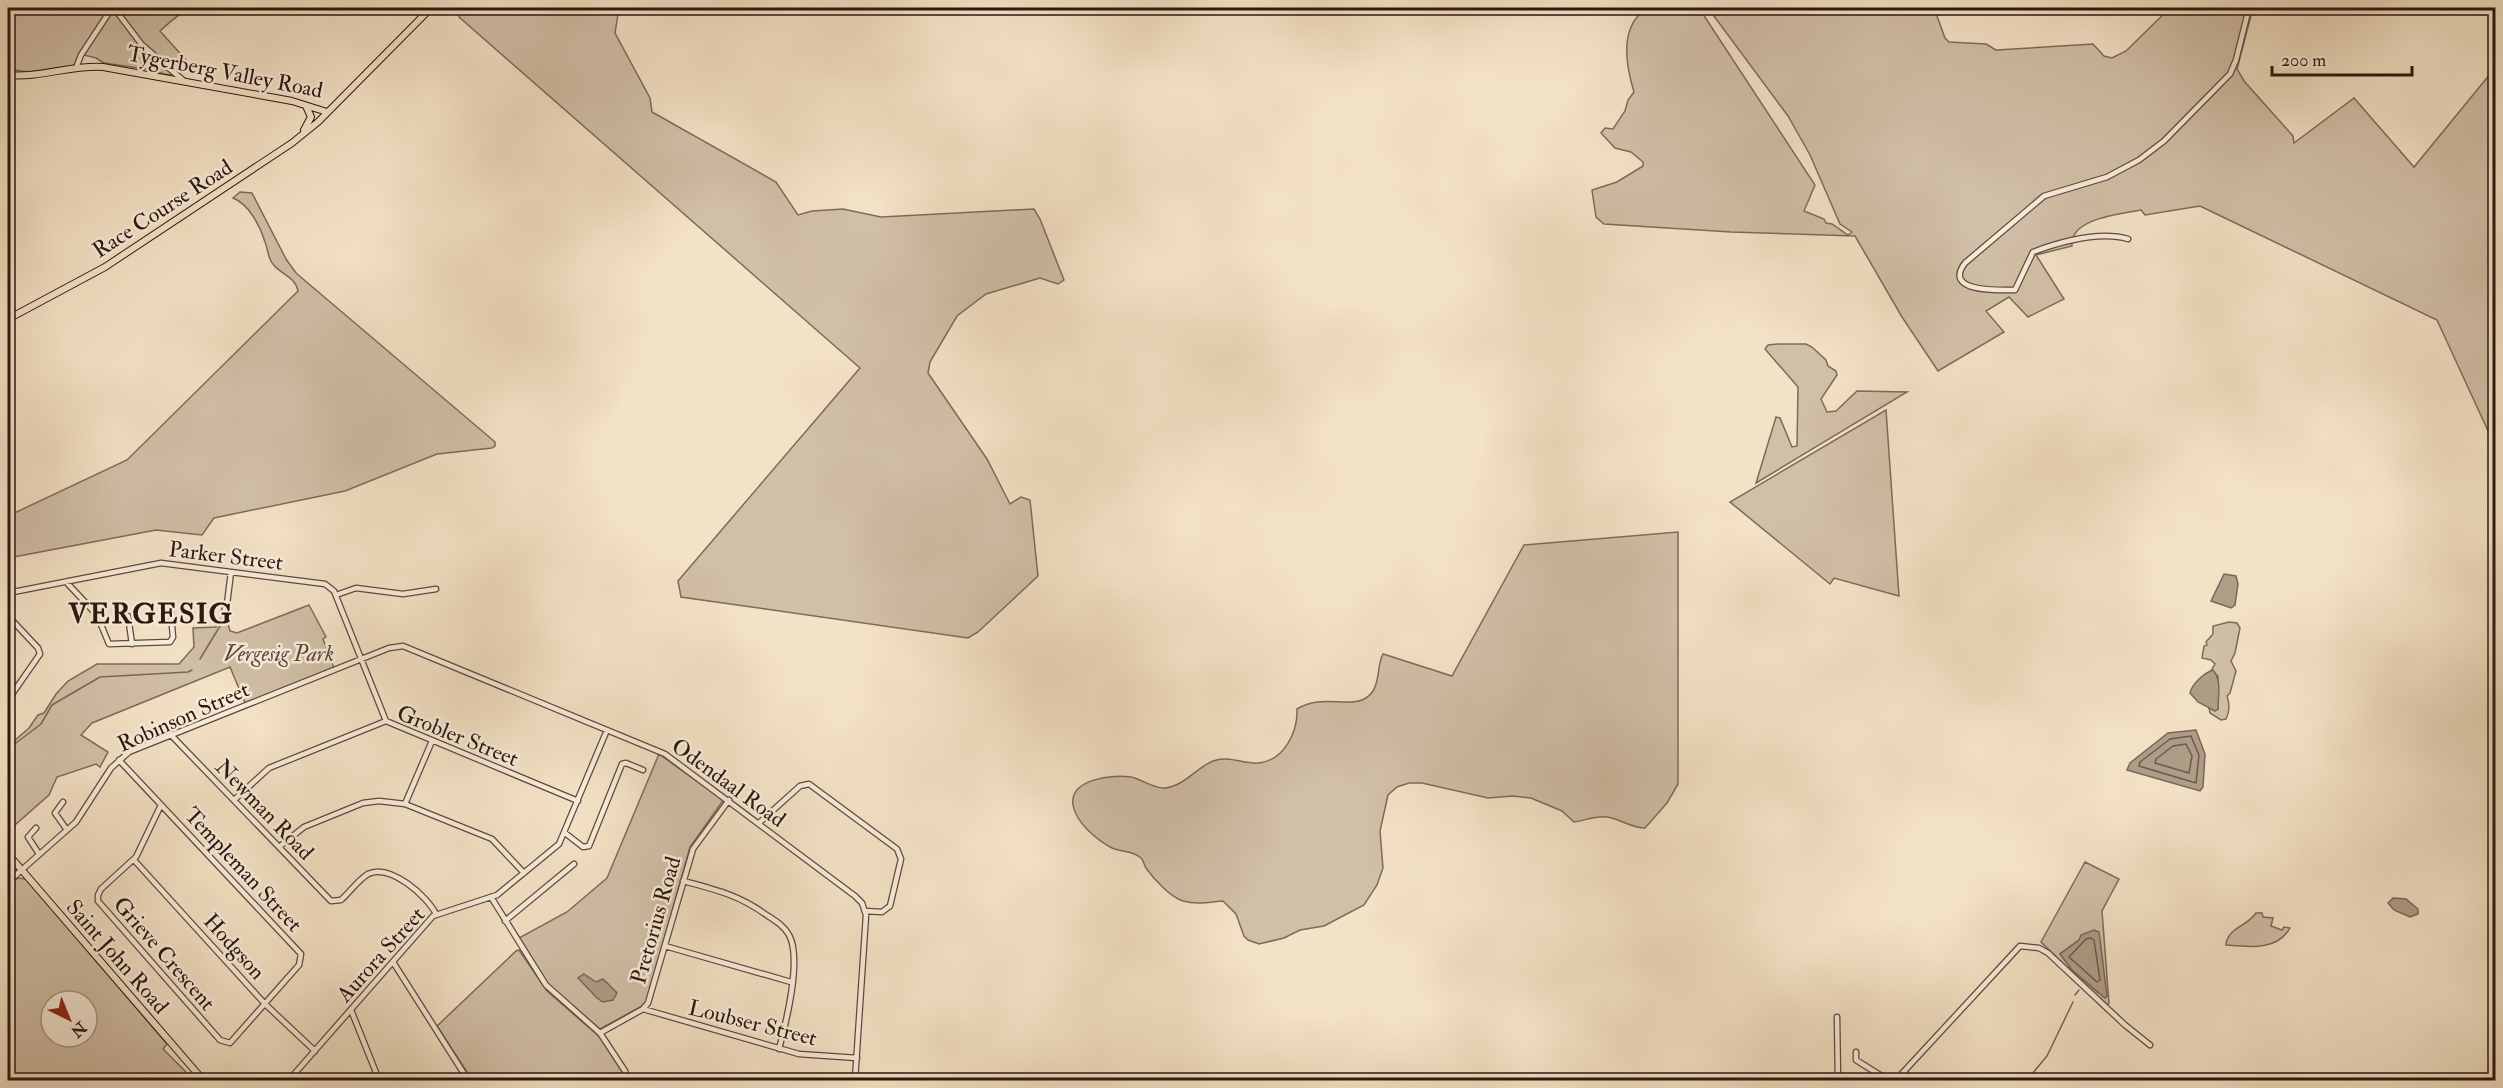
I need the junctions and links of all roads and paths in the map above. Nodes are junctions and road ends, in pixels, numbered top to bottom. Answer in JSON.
{"nodes":[{"id":1,"x":113,"y":8,"type":"edge"},
{"id":2,"x":431,"y":8,"type":"edge"},
{"id":3,"x":2249,"y":8,"type":"edge"},
{"id":4,"x":76,"y":68,"type":"junction"},
{"id":5,"x":8,"y":75,"type":"edge"},
{"id":6,"x":186,"y":82,"type":"junction"},
{"id":7,"x":306,"y":105,"type":"junction"},
{"id":8,"x":327,"y":112,"type":"junction"},
{"id":9,"x":298,"y":138,"type":"junction"},
{"id":10,"x":2128,"y":239,"type":"dead end"},
{"id":11,"x":8,"y":319,"type":"edge"},
{"id":12,"x":231,"y":572,"type":"junction"},
{"id":13,"x":68,"y":580,"type":"junction"},
{"id":14,"x":436,"y":589,"type":"dead end"},
{"id":15,"x":8,"y":593,"type":"edge"},
{"id":16,"x":336,"y":595,"type":"junction"},
{"id":17,"x":170,"y":604,"type":"dead end"},
{"id":18,"x":223,"y":614,"type":"dead end"},
{"id":19,"x":128,"y":615,"type":"dead end"},
{"id":20,"x":8,"y":616,"type":"edge"},
{"id":21,"x":132,"y":644,"type":"junction"},
{"id":22,"x":398,"y":645,"type":"joint"},
{"id":23,"x":362,"y":659,"type":"junction"},
{"id":24,"x":8,"y":700,"type":"edge"},
{"id":25,"x":386,"y":721,"type":"junction"},
{"id":26,"x":607,"y":730,"type":"junction"},
{"id":27,"x":171,"y":735,"type":"junction"},
{"id":28,"x":432,"y":741,"type":"junction"},
{"id":29,"x":119,"y":760,"type":"junction"},
{"id":30,"x":643,"y":770,"type":"dead end"},
{"id":31,"x":234,"y":800,"type":"junction"},
{"id":32,"x":729,"y":800,"type":"junction"},
{"id":33,"x":578,"y":801,"type":"junction"},
{"id":34,"x":63,"y":802,"type":"dead end"},
{"id":35,"x":405,"y":804,"type":"junction"},
{"id":36,"x":161,"y":805,"type":"junction"},
{"id":37,"x":759,"y":823,"type":"junction"},
{"id":38,"x":36,"y":828,"type":"dead end"},
{"id":39,"x":67,"y":830,"type":"junction"},
{"id":40,"x":565,"y":833,"type":"junction"},
{"id":41,"x":279,"y":847,"type":"junction"},
{"id":42,"x":8,"y":854,"type":"edge"},
{"id":43,"x":39,"y":854,"type":"junction"},
{"id":44,"x":134,"y":860,"type":"junction"},
{"id":45,"x":574,"y":864,"type":"dead end"},
{"id":46,"x":21,"y":870,"type":"junction"},
{"id":47,"x":524,"y":873,"type":"junction"},
{"id":48,"x":683,"y":881,"type":"junction"},
{"id":49,"x":8,"y":882,"type":"edge"},
{"id":50,"x":490,"y":897,"type":"junction"},
{"id":51,"x":865,"y":911,"type":"junction"},
{"id":52,"x":436,"y":914,"type":"junction"},
{"id":53,"x":505,"y":921,"type":"junction"},
{"id":54,"x":665,"y":946,"type":"junction"},
{"id":55,"x":393,"y":962,"type":"junction"},
{"id":56,"x":791,"y":982,"type":"junction"},
{"id":57,"x":266,"y":1004,"type":"junction"},
{"id":58,"x":642,"y":1009,"type":"junction"},
{"id":59,"x":351,"y":1010,"type":"junction"},
{"id":60,"x":1837,"y":1017,"type":"dead end"},
{"id":61,"x":600,"y":1033,"type":"junction"},
{"id":62,"x":2150,"y":1045,"type":"dead end"},
{"id":63,"x":779,"y":1048,"type":"junction"},
{"id":64,"x":315,"y":1051,"type":"junction"},
{"id":65,"x":1856,"y":1053,"type":"dead end"},
{"id":66,"x":857,"y":1058,"type":"junction"},
{"id":67,"x":627,"y":1079,"type":"edge"},
{"id":68,"x":202,"y":1080,"type":"edge"},
{"id":69,"x":289,"y":1080,"type":"edge"},
{"id":70,"x":379,"y":1080,"type":"edge"},
{"id":71,"x":468,"y":1080,"type":"edge"},
{"id":72,"x":635,"y":1080,"type":"edge"},
{"id":73,"x":855,"y":1080,"type":"edge"},
{"id":74,"x":1838,"y":1080,"type":"edge"},
{"id":75,"x":1888,"y":1080,"type":"edge"},
{"id":76,"x":1896,"y":1080,"type":"edge"}],
"edges":[{"from":1,"to":4,"type":"street"},
{"from":1,"to":6,"type":"street"},
{"from":2,"to":8,"type":"main road","name":"Tygerberg Valley Road"},
{"from":3,"to":10,"type":"street"},
{"from":4,"to":5,"type":"main road","name":"Tygerberg Valley Road"},
{"from":4,"to":6,"type":"main road","name":"Tygerberg Valley Road"},
{"from":6,"to":7,"type":"main road","name":"Tygerberg Valley Road"},
{"from":7,"to":8,"type":"main road","name":"Tygerberg Valley Road"},
{"from":7,"to":9,"type":"main road"},
{"from":8,"to":9,"type":"main road","name":"Race Course Road"},
{"from":9,"to":11,"type":"main road","name":"Race Course Road"},
{"from":12,"to":13,"type":"street","name":"Parker Street"},
{"from":12,"to":16,"type":"street","name":"Parker Street"},
{"from":12,"to":18,"type":"street"},
{"from":13,"to":15,"type":"street","name":"Parker Street"},
{"from":13,"to":21,"type":"street"},
{"from":14,"to":16,"type":"street"},
{"from":16,"to":23,"type":"street"},
{"from":17,"to":21,"type":"street"},
{"from":19,"to":21,"type":"street"},
{"from":20,"to":24,"type":"street"},
{"from":22,"to":23,"type":"street","name":"Robinson Street"},
{"from":22,"to":26,"type":"street","name":"Odendaal Road"},
{"from":23,"to":25,"type":"street"},
{"from":23,"to":27,"type":"street","name":"Robinson Street"},
{"from":25,"to":28,"type":"street","name":"Grobler Street"},
{"from":25,"to":31,"type":"street","name":"Grobler Street"},
{"from":26,"to":32,"type":"street","name":"Odendaal Road"},
{"from":26,"to":33,"type":"street","name":"Aurora Street"},
{"from":27,"to":29,"type":"street","name":"Robinson Street"},
{"from":27,"to":31,"type":"street","name":"Newman Road"},
{"from":28,"to":33,"type":"street","name":"Grobler Street"},
{"from":28,"to":35,"type":"street"},
{"from":29,"to":36,"type":"street","name":"Templeman Street"},
{"from":29,"to":39,"type":"street","name":"Robinson Street"},
{"from":30,"to":40,"type":"street"},
{"from":31,"to":41,"type":"street","name":"Newman Road"},
{"from":32,"to":37,"type":"street","name":"Odendaal Road"},
{"from":32,"to":48,"type":"street","name":"Pretorius Road"},
{"from":33,"to":40,"type":"street","name":"Aurora Street"},
{"from":34,"to":39,"type":"street"},
{"from":35,"to":41,"type":"street"},
{"from":35,"to":47,"type":"street"},
{"from":36,"to":44,"type":"street","name":"Grieve Crescent"},
{"from":36,"to":57,"type":"street","name":"Templeman Street"},
{"from":37,"to":51,"type":"street","name":"Odendaal Road"},
{"from":37,"to":51,"type":"street"},
{"from":38,"to":43,"type":"street"},
{"from":39,"to":43,"type":"street","name":"Robinson Street"},
{"from":40,"to":47,"type":"street","name":"Aurora Street"},
{"from":41,"to":52,"type":"street","name":"Newman Road"},
{"from":42,"to":46,"type":"main road","name":"Saint John Road"},
{"from":43,"to":46,"type":"street","name":"Robinson Street"},
{"from":44,"to":57,"type":"street","name":"Hodgson"},
{"from":44,"to":57,"type":"street","name":"Grieve Crescent"},
{"from":45,"to":53,"type":"street"},
{"from":46,"to":49,"type":"street","name":"Robinson Street"},
{"from":46,"to":68,"type":"main road","name":"Saint John Road"},
{"from":47,"to":50,"type":"street","name":"Aurora Street"},
{"from":48,"to":54,"type":"street","name":"Pretorius Road"},
{"from":48,"to":56,"type":"street"},
{"from":50,"to":52,"type":"street","name":"Aurora Street"},
{"from":50,"to":53,"type":"street"},
{"from":51,"to":66,"type":"street"},
{"from":52,"to":55,"type":"street","name":"Aurora Street"},
{"from":53,"to":61,"type":"street"},
{"from":54,"to":56,"type":"street"},
{"from":54,"to":58,"type":"street","name":"Pretorius Road"},
{"from":55,"to":59,"type":"street","name":"Aurora Street"},
{"from":55,"to":71,"type":"street"},
{"from":56,"to":63,"type":"street"},
{"from":57,"to":64,"type":"street","name":"Hodgson"},
{"from":58,"to":61,"type":"street","name":"Pretorius Road"},
{"from":58,"to":63,"type":"street","name":"Loubser Street"},
{"from":59,"to":64,"type":"street","name":"Aurora Street"},
{"from":59,"to":70,"type":"street"},
{"from":60,"to":74,"type":"street"},
{"from":61,"to":67,"type":"street"},
{"from":62,"to":76,"type":"street"},
{"from":63,"to":66,"type":"street","name":"Loubser Street"},
{"from":64,"to":69,"type":"street","name":"Aurora Street"},
{"from":65,"to":75,"type":"street"},
{"from":66,"to":73,"type":"street"},
{"from":67,"to":72,"type":"street"}]}
